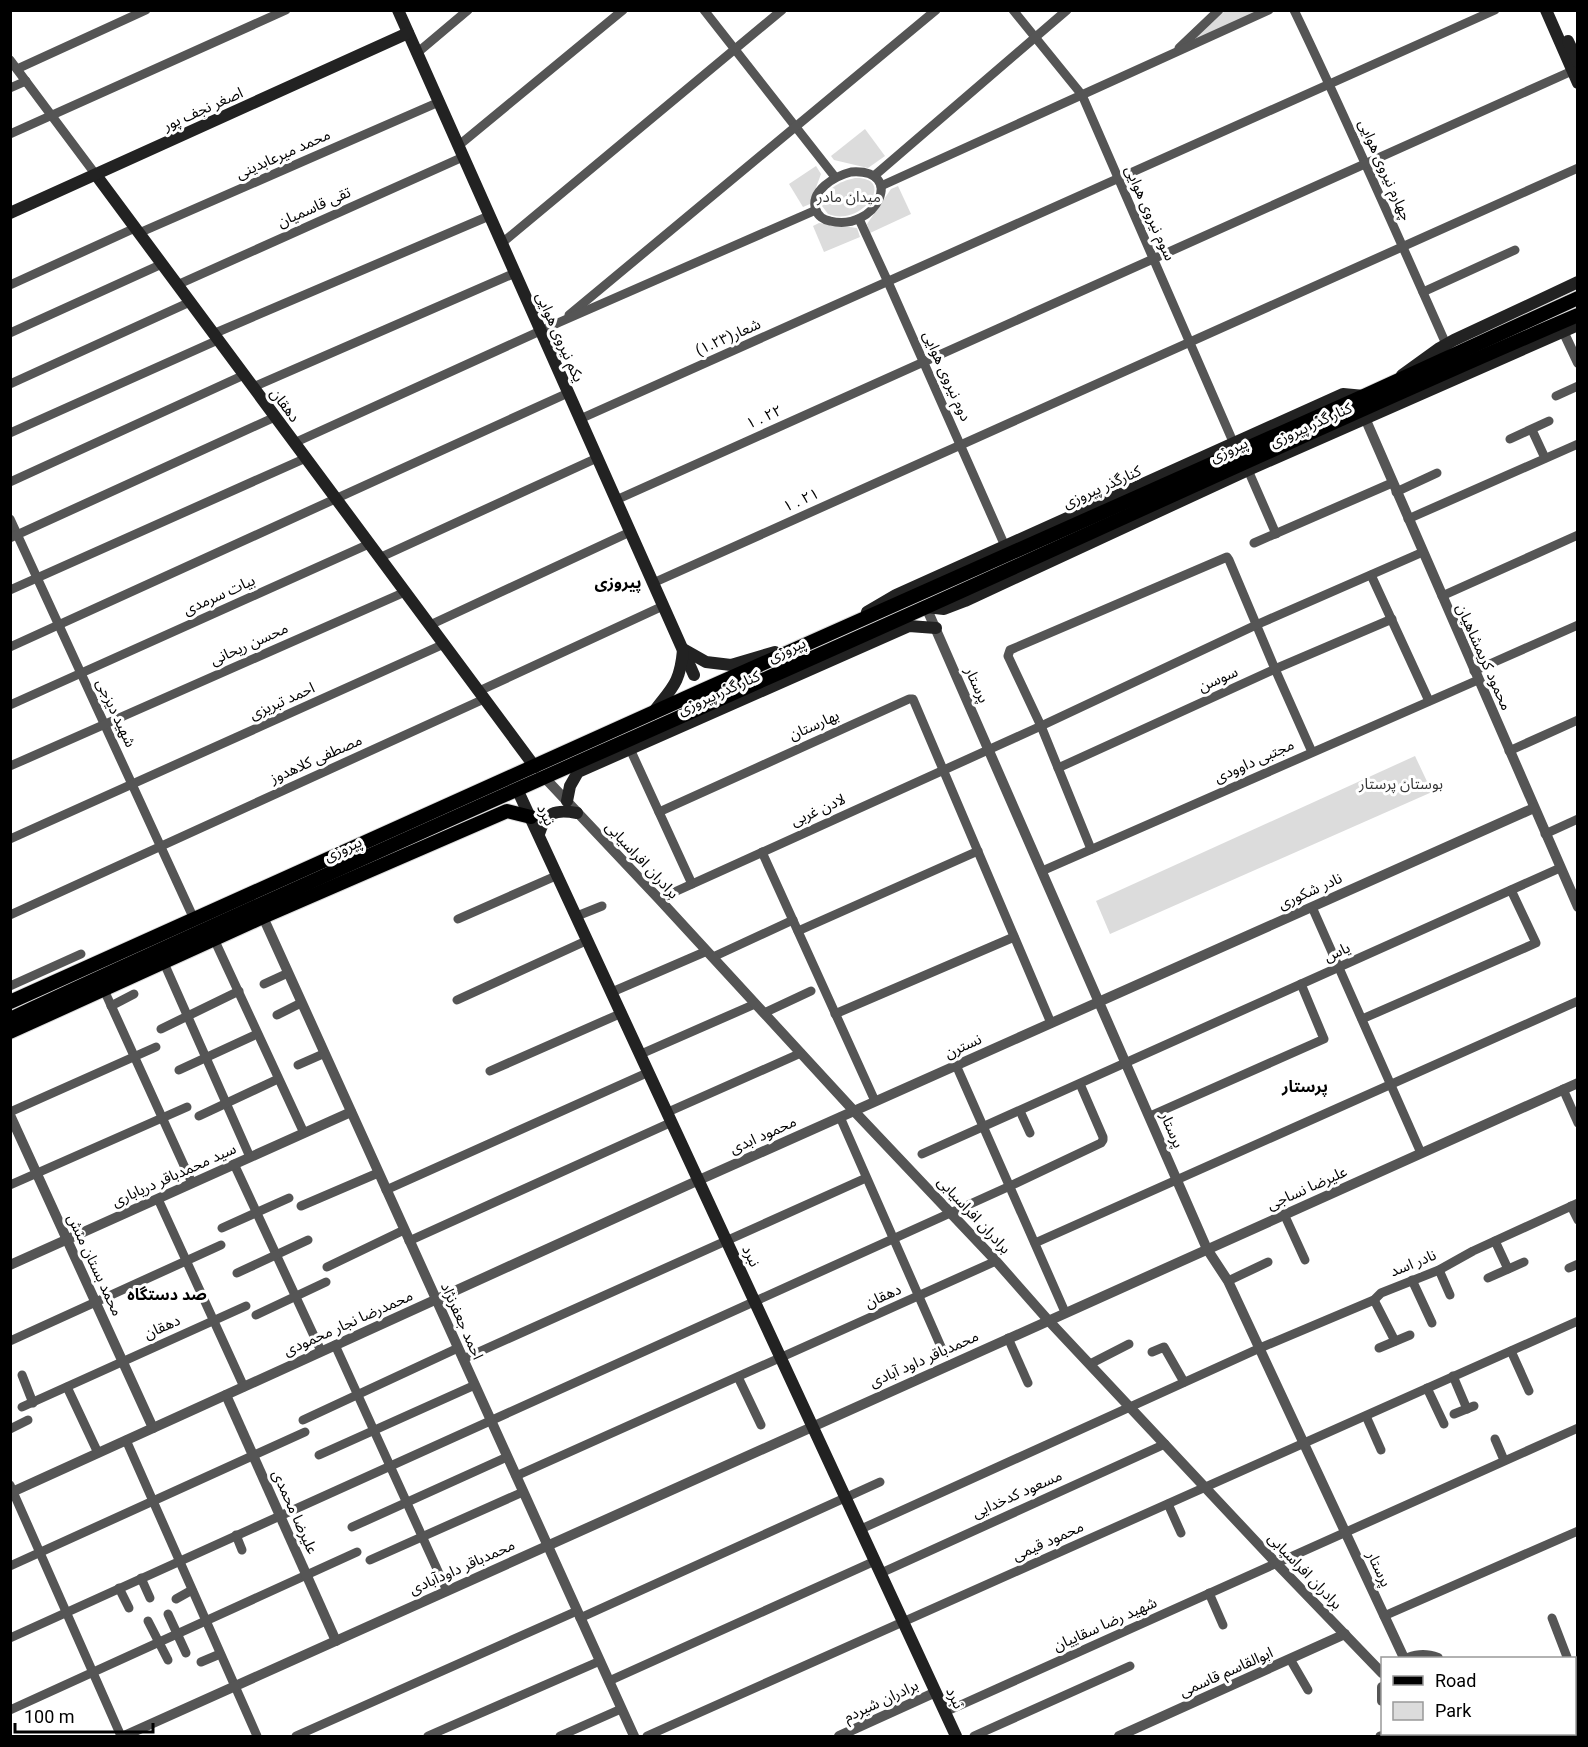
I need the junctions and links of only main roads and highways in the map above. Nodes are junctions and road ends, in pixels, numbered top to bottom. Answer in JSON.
{"nodes":[{"id":1,"x":398,"y":10,"type":"edge"},
{"id":2,"x":1546,"y":10,"type":"edge"},
{"id":3,"x":1554,"y":10,"type":"edge"},
{"id":4,"x":408,"y":33,"type":"junction"},
{"id":5,"x":1575,"y":67,"type":"edge"},
{"id":6,"x":1578,"y":84,"type":"edge"},
{"id":7,"x":96,"y":175,"type":"junction"},
{"id":8,"x":10,"y":213,"type":"edge"},
{"id":9,"x":1578,"y":282,"type":"edge"},
{"id":10,"x":1578,"y":298,"type":"edge"},
{"id":11,"x":1578,"y":315,"type":"edge"},
{"id":12,"x":1578,"y":325,"type":"edge"},
{"id":13,"x":1391,"y":384,"type":"junction"},
{"id":14,"x":1364,"y":396,"type":"junction"},
{"id":15,"x":1242,"y":468,"type":"junction"},
{"id":16,"x":1092,"y":507,"type":"junction"},
{"id":17,"x":1061,"y":532,"type":"junction"},
{"id":18,"x":923,"y":601,"type":"junction"},
{"id":19,"x":858,"y":622,"type":"junction"},
{"id":20,"x":936,"y":628,"type":"road end"},
{"id":21,"x":822,"y":638,"type":"junction"},
{"id":22,"x":683,"y":649,"type":"junction"},
{"id":23,"x":694,"y":675,"type":"dead end"},
{"id":24,"x":707,"y":704,"type":"junction"},
{"id":25,"x":721,"y":708,"type":"junction"},
{"id":26,"x":652,"y":714,"type":"junction"},
{"id":27,"x":701,"y":717,"type":"junction"},
{"id":28,"x":539,"y":772,"type":"junction"},
{"id":29,"x":517,"y":789,"type":"junction"},
{"id":30,"x":567,"y":801,"type":"road end"},
{"id":31,"x":578,"y":813,"type":"road end"},
{"id":32,"x":531,"y":817,"type":"junction"},
{"id":33,"x":538,"y":834,"type":"junction"},
{"id":34,"x":388,"y":847,"type":"junction"},
{"id":35,"x":411,"y":852,"type":"junction"},
{"id":36,"x":357,"y":862,"type":"junction"},
{"id":37,"x":346,"y":881,"type":"junction"},
{"id":38,"x":260,"y":912,"type":"junction"},
{"id":39,"x":51,"y":983,"type":"junction"},
{"id":40,"x":59,"y":997,"type":"junction"},
{"id":41,"x":10,"y":1002,"type":"edge"},
{"id":42,"x":10,"y":1019,"type":"edge"},
{"id":43,"x":10,"y":1032,"type":"edge"},
{"id":44,"x":957,"y":1737,"type":"edge"}],
"edges":[{"from":1,"to":4,"type":"main road","name":"یکم نیروی هوایی"},
{"from":2,"to":5,"type":"main road"},
{"from":3,"to":5,"type":"main road"},
{"from":4,"to":7,"type":"main road","name":"اصغر نجف پور"},
{"from":4,"to":22,"type":"main road","name":"یکم نیروی هوایی"},
{"from":5,"to":6,"type":"main road"},
{"from":7,"to":8,"type":"main road","name":"اصغر نجف پور"},
{"from":7,"to":28,"type":"main road","name":"دهقان"},
{"from":9,"to":13,"type":"main road"},
{"from":10,"to":13,"type":"main road","name":"پیروزی"},
{"from":11,"to":15,"type":"main road","name":"پیروزی"},
{"from":12,"to":15,"type":"main road","name":"کنار گذر پیروزی"},
{"from":13,"to":14,"type":"main road","name":"پیروزی"},
{"from":14,"to":16,"type":"main road","name":"کنارگذر پیروزی"},
{"from":14,"to":17,"type":"main road","name":"پیروزی"},
{"from":15,"to":18,"type":"main road","name":"پیروزی"},
{"from":16,"to":17,"type":"main road"},
{"from":16,"to":19,"type":"main road","name":"کنارگذر پیروزی"},
{"from":17,"to":18,"type":"main road","name":"پیروزی"},
{"from":18,"to":19,"type":"main road","name":"پیروزی"},
{"from":18,"to":24,"type":"main road","name":"پیروزی"},
{"from":19,"to":21,"type":"main road","name":"پیروزی"},
{"from":20,"to":25,"type":"main road","name":"کنار گذر پیروزی"},
{"from":21,"to":22,"type":"main road"},
{"from":21,"to":26,"type":"main road","name":"پیروزی"},
{"from":22,"to":23,"type":"main road","name":"یکم نیروی هوایی"},
{"from":22,"to":26,"type":"main road"},
{"from":24,"to":25,"type":"main road"},
{"from":24,"to":27,"type":"main road"},
{"from":24,"to":28,"type":"main road","name":"پیروزی"},
{"from":25,"to":27,"type":"main road","name":"کنار گذر پیروزی"},
{"from":26,"to":28,"type":"main road","name":"پیروزی"},
{"from":27,"to":30,"type":"main road","name":"کنار گذر پیروزی"},
{"from":28,"to":29,"type":"main road","name":"پیروزی"},
{"from":28,"to":39,"type":"main road","name":"پیروزی"},
{"from":29,"to":32,"type":"main road","name":"نبرد"},
{"from":29,"to":34,"type":"main road","name":"پیروزی"},
{"from":31,"to":33,"type":"main road"},
{"from":32,"to":33,"type":"main road","name":"نبرد"},
{"from":32,"to":35,"type":"main road"},
{"from":33,"to":44,"type":"main road","name":"نبرد"},
{"from":34,"to":35,"type":"main road"},
{"from":34,"to":36,"type":"main road","name":"پیروزی"},
{"from":35,"to":37,"type":"main road"},
{"from":36,"to":37,"type":"main road"},
{"from":36,"to":38,"type":"main road","name":"پیروزی"},
{"from":37,"to":38,"type":"main road"},
{"from":38,"to":40,"type":"main road","name":"پیروزی"},
{"from":38,"to":43,"type":"main road"},
{"from":39,"to":40,"type":"main road"},
{"from":39,"to":41,"type":"main road","name":"پیروزی"},
{"from":40,"to":42,"type":"main road","name":"پیروزی"}]}
